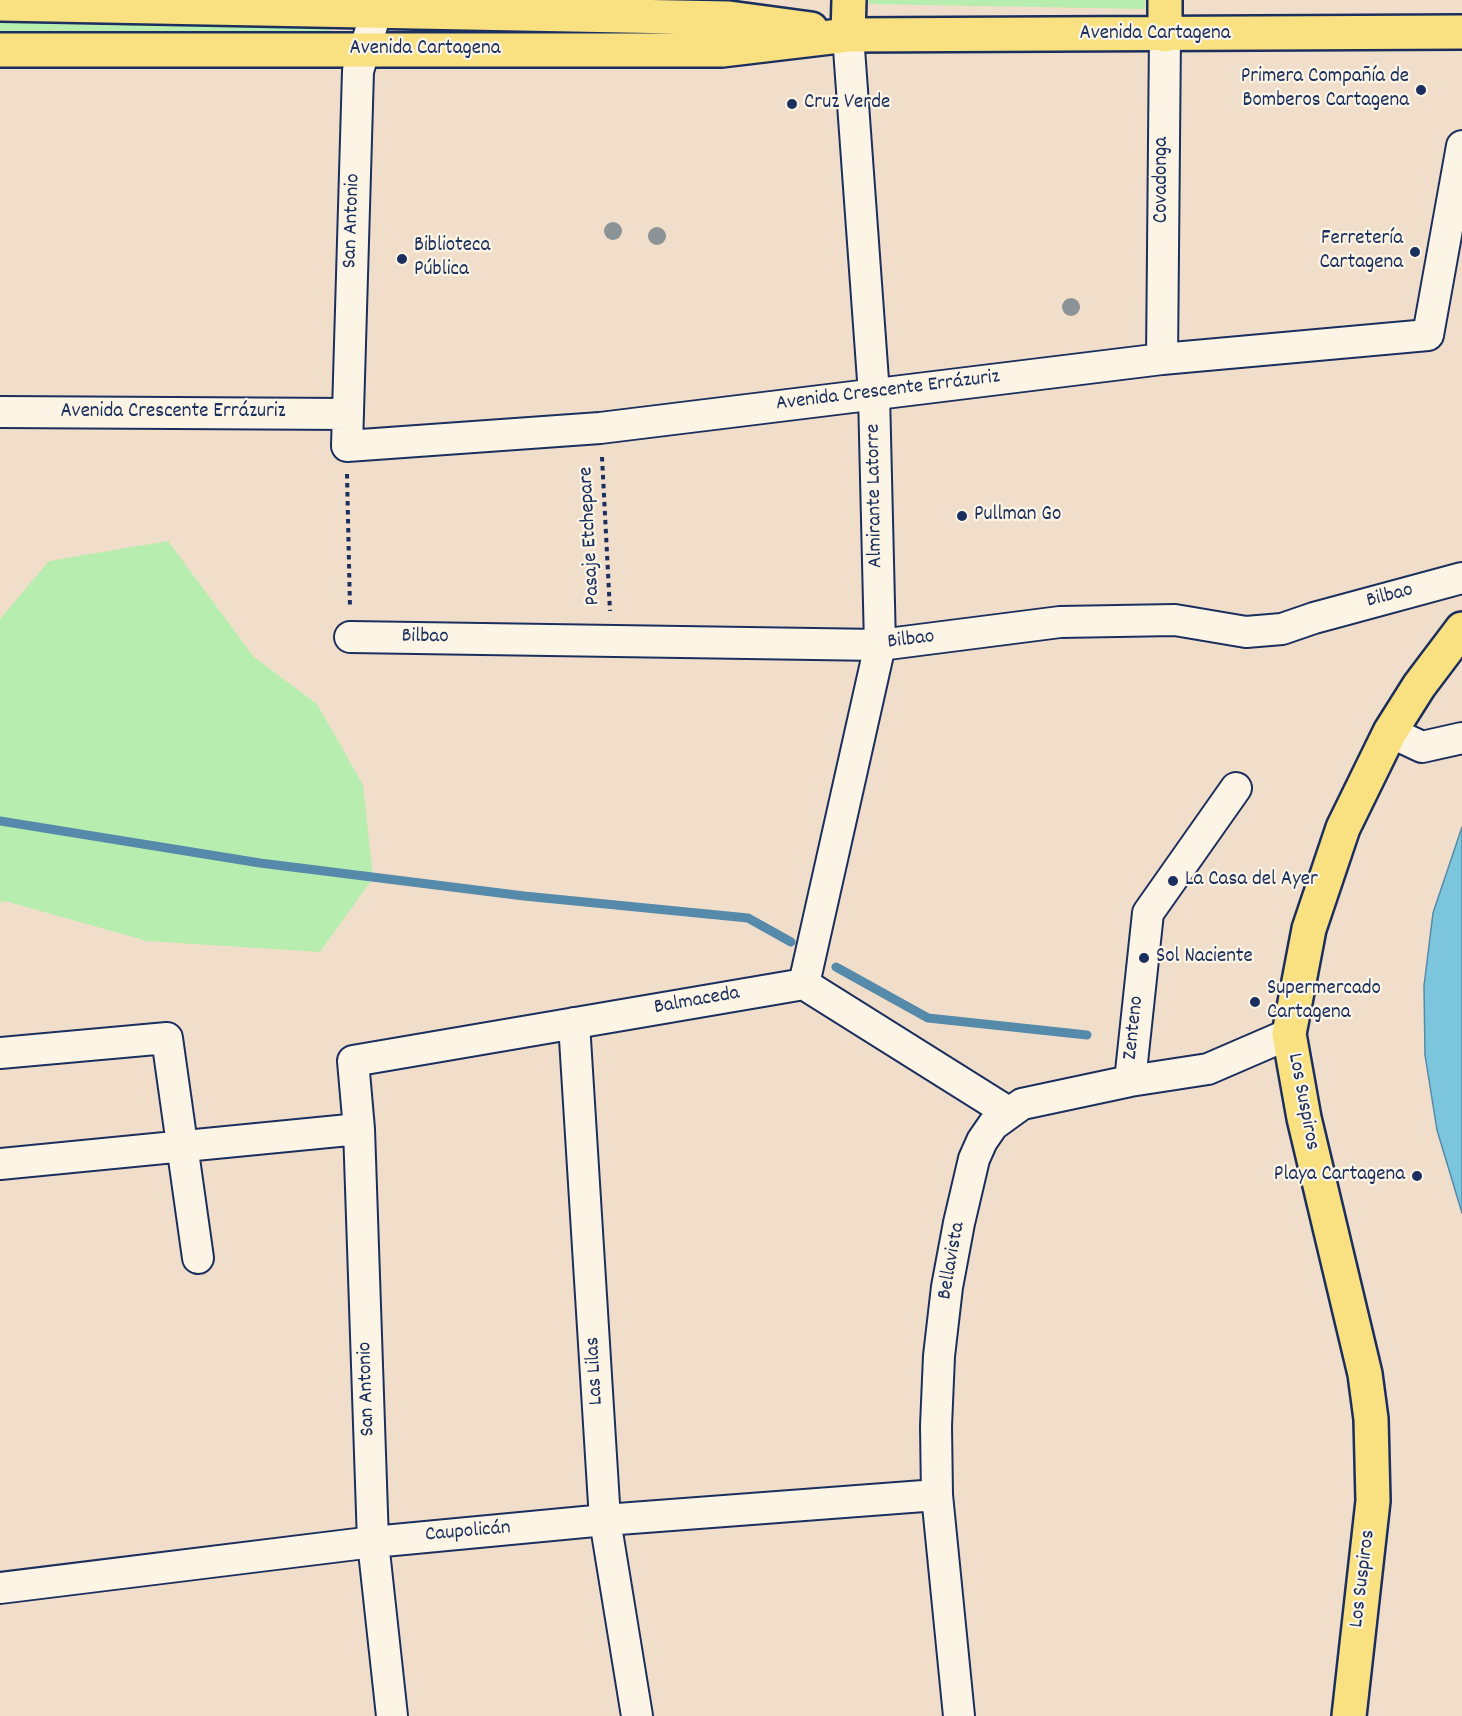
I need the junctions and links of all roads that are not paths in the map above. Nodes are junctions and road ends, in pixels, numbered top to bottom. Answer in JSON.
{"nodes":[{"id":1,"x":849,"y":0,"type":"edge"},
{"id":2,"x":1166,"y":0,"type":"edge"},
{"id":3,"x":0,"y":4,"type":"edge"},
{"id":4,"x":380,"y":5,"type":"edge"},
{"id":5,"x":1462,"y":32,"type":"edge"},
{"id":6,"x":1164,"y":35,"type":"junction"},
{"id":7,"x":848,"y":36,"type":"junction"},
{"id":8,"x":0,"y":50,"type":"edge"},
{"id":9,"x":365,"y":50,"type":"junction"},
{"id":10,"x":1462,"y":146,"type":"edge"},
{"id":11,"x":1162,"y":359,"type":"junction"},
{"id":12,"x":874,"y":394,"type":"junction"},
{"id":13,"x":0,"y":412,"type":"edge"},
{"id":14,"x":347,"y":414,"type":"junction"},
{"id":15,"x":346,"y":446,"type":"joint"},
{"id":16,"x":1462,"y":578,"type":"edge"},
{"id":17,"x":1462,"y":629,"type":"edge"},
{"id":18,"x":350,"y":637,"type":"road end"},
{"id":19,"x":880,"y":645,"type":"junction"},
{"id":20,"x":1390,"y":732,"type":"junction"},
{"id":21,"x":1462,"y":738,"type":"edge"},
{"id":22,"x":1236,"y":788,"type":"dead end"},
{"id":23,"x":804,"y":984,"type":"junction"},
{"id":24,"x":574,"y":1023,"type":"junction"},
{"id":25,"x":1289,"y":1034,"type":"junction"},
{"id":26,"x":0,"y":1053,"type":"edge"},
{"id":27,"x":353,"y":1061,"type":"joint"},
{"id":28,"x":1130,"y":1081,"type":"junction"},
{"id":29,"x":1008,"y":1112,"type":"junction"},
{"id":30,"x":359,"y":1129,"type":"junction"},
{"id":31,"x":184,"y":1148,"type":"junction"},
{"id":32,"x":0,"y":1164,"type":"edge"},
{"id":33,"x":198,"y":1258,"type":"dead end"},
{"id":34,"x":938,"y":1495,"type":"junction"},
{"id":35,"x":605,"y":1520,"type":"junction"},
{"id":36,"x":373,"y":1542,"type":"junction"},
{"id":37,"x":0,"y":1588,"type":"edge"},
{"id":38,"x":392,"y":1716,"type":"edge"},
{"id":39,"x":637,"y":1716,"type":"edge"},
{"id":40,"x":959,"y":1716,"type":"edge"},
{"id":41,"x":1349,"y":1716,"type":"edge"}],
"edges":[{"from":1,"to":7,"type":"main road","name":"Almirante Latorre"},
{"from":2,"to":6,"type":"main road","name":"Covadonga"},
{"from":3,"to":4,"type":"main road","name":"Avenida Cartagena"},
{"from":4,"to":7,"type":"main road","name":"Avenida Cartagena"},
{"from":4,"to":9,"type":"street","name":"San Antonio"},
{"from":5,"to":6,"type":"main road","name":"Avenida Cartagena"},
{"from":6,"to":7,"type":"main road","name":"Avenida Cartagena"},
{"from":6,"to":11,"type":"street","name":"Covadonga"},
{"from":7,"to":9,"type":"main road","name":"Avenida Cartagena"},
{"from":7,"to":12,"type":"street","name":"Almirante Latorre"},
{"from":8,"to":9,"type":"main road","name":"Avenida Cartagena"},
{"from":9,"to":14,"type":"street","name":"San Antonio"},
{"from":10,"to":11,"type":"street","name":"Avenida Crescente Errázuriz"},
{"from":11,"to":12,"type":"street","name":"Avenida Crescente Errázuriz"},
{"from":12,"to":15,"type":"street","name":"Avenida Crescente Errázuriz"},
{"from":12,"to":19,"type":"street","name":"Almirante Latorre"},
{"from":13,"to":14,"type":"street","name":"Avenida Crescente Errázuriz"},
{"from":14,"to":15,"type":"street","name":"San Antonio"},
{"from":16,"to":19,"type":"street","name":"Bilbao"},
{"from":17,"to":20,"type":"main road","name":"Los Suspiros"},
{"from":18,"to":19,"type":"street","name":"Bilbao"},
{"from":19,"to":23,"type":"street","name":"Almirante Latorre"},
{"from":20,"to":21,"type":"street"},
{"from":20,"to":25,"type":"main road","name":"Los Suspiros"},
{"from":22,"to":28,"type":"street","name":"Zenteno"},
{"from":23,"to":24,"type":"street","name":"Balmaceda"},
{"from":23,"to":29,"type":"street"},
{"from":24,"to":27,"type":"street","name":"Balmaceda"},
{"from":24,"to":35,"type":"street","name":"Las Lilas"},
{"from":25,"to":28,"type":"street","name":"Bellavista"},
{"from":25,"to":41,"type":"main road","name":"Los Suspiros"},
{"from":26,"to":31,"type":"street"},
{"from":27,"to":30,"type":"street","name":"San Antonio"},
{"from":28,"to":29,"type":"street","name":"Bellavista"},
{"from":29,"to":34,"type":"street","name":"Bellavista"},
{"from":30,"to":31,"type":"street"},
{"from":30,"to":36,"type":"street","name":"San Antonio"},
{"from":31,"to":32,"type":"street"},
{"from":31,"to":33,"type":"street"},
{"from":34,"to":35,"type":"street","name":"Caupolicán"},
{"from":34,"to":40,"type":"street","name":"Bellavista"},
{"from":35,"to":36,"type":"street","name":"Caupolicán"},
{"from":35,"to":39,"type":"street","name":"Las Lilas"},
{"from":36,"to":37,"type":"street","name":"Caupolicán"},
{"from":36,"to":38,"type":"street","name":"San Antonio"}]}
